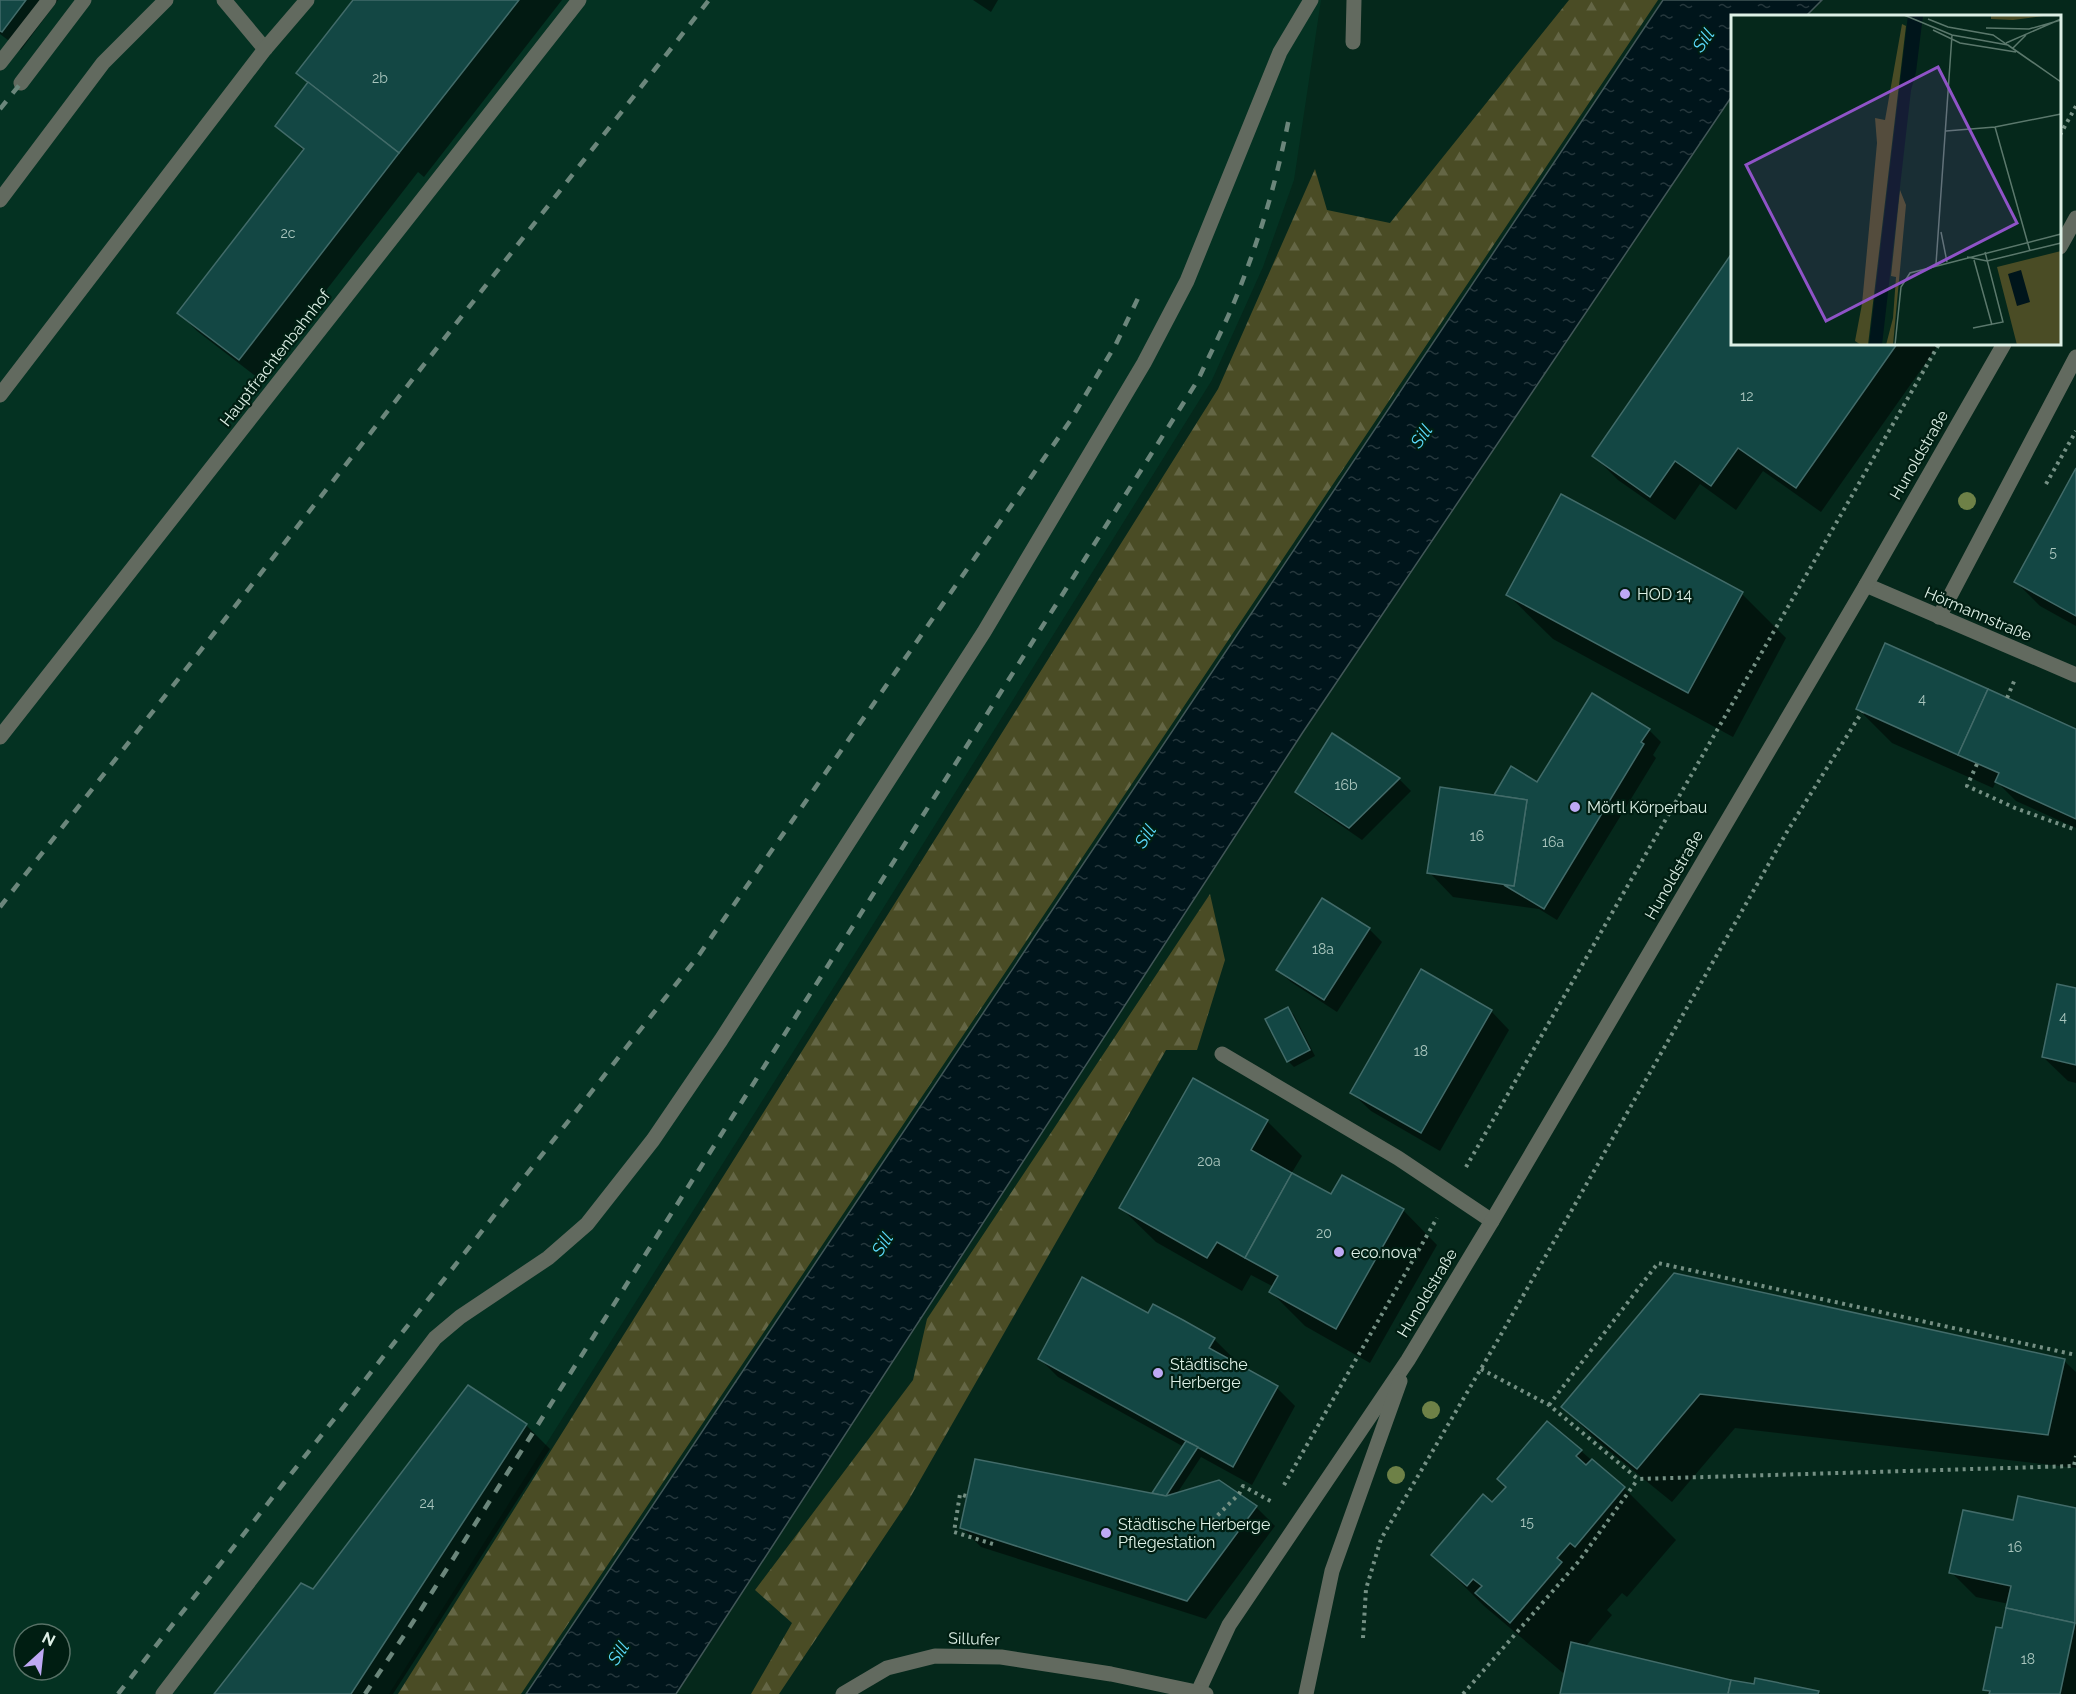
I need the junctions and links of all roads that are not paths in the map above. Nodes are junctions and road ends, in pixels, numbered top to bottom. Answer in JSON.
{"nodes":[{"id":1,"x":49,"y":0,"type":"edge"},
{"id":2,"x":84,"y":0,"type":"edge"},
{"id":3,"x":166,"y":0,"type":"edge"},
{"id":4,"x":224,"y":0,"type":"edge"},
{"id":5,"x":307,"y":0,"type":"edge"},
{"id":6,"x":579,"y":0,"type":"edge"},
{"id":7,"x":1311,"y":0,"type":"edge"},
{"id":8,"x":1354,"y":0,"type":"edge"},
{"id":9,"x":1353,"y":42,"type":"dead end"},
{"id":10,"x":265,"y":49,"type":"junction"},
{"id":11,"x":0,"y":63,"type":"edge"},
{"id":12,"x":21,"y":83,"type":"dead end"},
{"id":13,"x":0,"y":200,"type":"edge"},
{"id":14,"x":2076,"y":218,"type":"edge"},
{"id":15,"x":2061,"y":245,"type":"edge"},
{"id":16,"x":2003,"y":345,"type":"edge"},
{"id":17,"x":2076,"y":357,"type":"edge"},
{"id":18,"x":0,"y":395,"type":"edge"},
{"id":19,"x":1866,"y":585,"type":"junction"},
{"id":20,"x":1939,"y":617,"type":"junction"},
{"id":21,"x":2076,"y":675,"type":"edge"},
{"id":22,"x":0,"y":737,"type":"edge"},
{"id":23,"x":1222,"y":1054,"type":"dead end"},
{"id":24,"x":1492,"y":1221,"type":"junction"},
{"id":25,"x":1407,"y":1360,"type":"junction"},
{"id":26,"x":1111,"y":1674,"type":"joint"},
{"id":27,"x":1203,"y":1693,"type":"edge"},
{"id":28,"x":163,"y":1694,"type":"edge"},
{"id":29,"x":843,"y":1694,"type":"edge"},
{"id":30,"x":1306,"y":1694,"type":"edge"}],
"edges":[{"from":1,"to":11,"type":"street"},
{"from":2,"to":12,"type":"street"},
{"from":3,"to":13,"type":"street"},
{"from":4,"to":10,"type":"street"},
{"from":5,"to":10,"type":"street"},
{"from":6,"to":22,"type":"street","name":"Hauptfrachtenbahnhof"},
{"from":7,"to":28,"type":"street"},
{"from":8,"to":9,"type":"street"},
{"from":10,"to":18,"type":"street"},
{"from":14,"to":15,"type":"street"},
{"from":16,"to":19,"type":"street","name":"Hunoldstraße"},
{"from":17,"to":20,"type":"street"},
{"from":19,"to":20,"type":"street","name":"Hörmannstraße"},
{"from":19,"to":24,"type":"street","name":"Hunoldstraße"},
{"from":20,"to":21,"type":"street","name":"Hörmannstraße"},
{"from":23,"to":24,"type":"street"},
{"from":24,"to":25,"type":"street","name":"Hunoldstraße"},
{"from":25,"to":27,"type":"street","name":"Hunoldstraße"},
{"from":25,"to":30,"type":"street","name":"Hunoldstraße"},
{"from":26,"to":27,"type":"street","name":"Hunoldstraße"},
{"from":26,"to":29,"type":"street","name":"Sillufer"}]}
